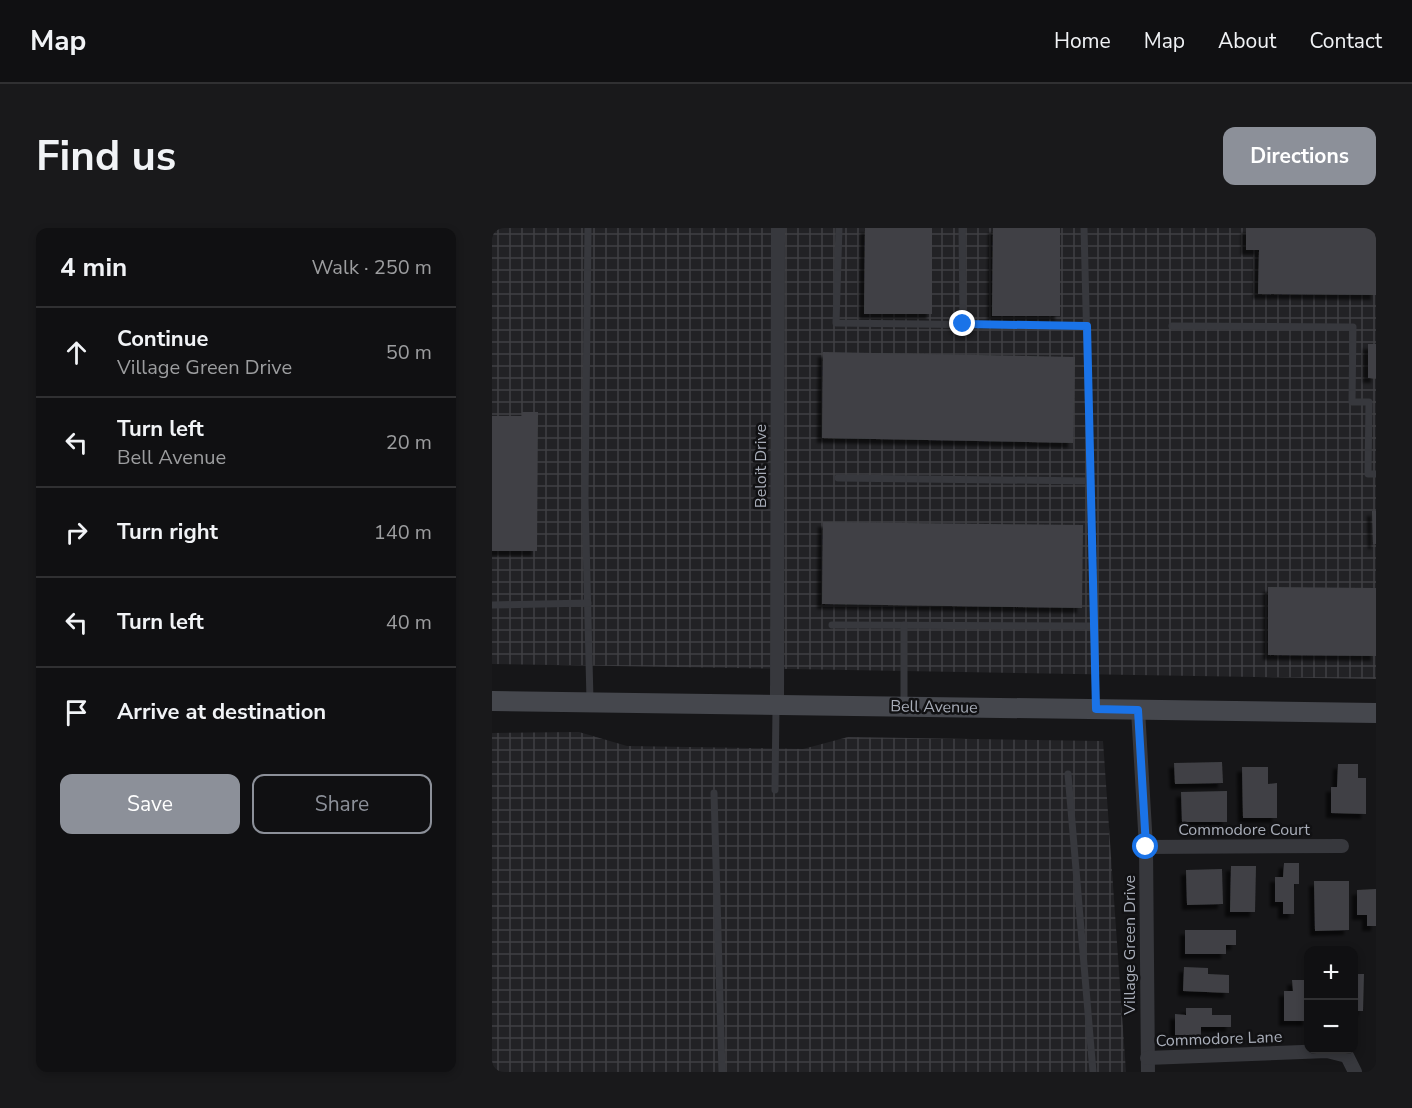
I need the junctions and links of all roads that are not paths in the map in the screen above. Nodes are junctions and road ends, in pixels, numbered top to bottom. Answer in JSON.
{"nodes":[{"id":1,"x":588,"y":228,"type":"edge"},
{"id":2,"x":778,"y":228,"type":"edge"},
{"id":3,"x":839,"y":228,"type":"edge"},
{"id":4,"x":962,"y":228,"type":"edge"},
{"id":5,"x":1084,"y":228,"type":"edge"},
{"id":6,"x":963,"y":324,"type":"junction"},
{"id":7,"x":1087,"y":326,"type":"junction"},
{"id":8,"x":1172,"y":326,"type":"dead end"},
{"id":9,"x":1376,"y":474,"type":"edge"},
{"id":10,"x":838,"y":478,"type":"dead end"},
{"id":11,"x":1091,"y":482,"type":"junction"},
{"id":12,"x":588,"y":603,"type":"junction"},
{"id":13,"x":492,"y":605,"type":"edge"},
{"id":14,"x":832,"y":625,"type":"dead end"},
{"id":15,"x":904,"y":625,"type":"junction"},
{"id":16,"x":1094,"y":626,"type":"junction"},
{"id":17,"x":492,"y":701,"type":"edge"},
{"id":18,"x":590,"y":702,"type":"junction"},
{"id":19,"x":777,"y":705,"type":"junction"},
{"id":20,"x":904,"y":707,"type":"junction"},
{"id":21,"x":1096,"y":709,"type":"junction"},
{"id":22,"x":1138,"y":710,"type":"junction"},
{"id":23,"x":1376,"y":713,"type":"edge"},
{"id":24,"x":1068,"y":774,"type":"dead end"},
{"id":25,"x":775,"y":790,"type":"dead end"},
{"id":26,"x":714,"y":793,"type":"dead end"},
{"id":27,"x":1342,"y":846,"type":"dead end"},
{"id":28,"x":1146,"y":847,"type":"junction"},
{"id":29,"x":1147,"y":1065,"type":"edge"},
{"id":30,"x":722,"y":1072,"type":"edge"},
{"id":31,"x":1093,"y":1072,"type":"edge"},
{"id":32,"x":1355,"y":1072,"type":"edge"}],
"edges":[{"from":1,"to":12,"type":"lane"},
{"from":2,"to":19,"type":"street","name":"Beloit Drive"},
{"from":3,"to":6,"type":"lane"},
{"from":4,"to":6,"type":"lane"},
{"from":5,"to":7,"type":"lane"},
{"from":6,"to":7,"type":"lane"},
{"from":7,"to":11,"type":"lane"},
{"from":8,"to":9,"type":"lane"},
{"from":10,"to":11,"type":"lane"},
{"from":11,"to":16,"type":"lane"},
{"from":12,"to":13,"type":"lane"},
{"from":12,"to":18,"type":"lane"},
{"from":14,"to":15,"type":"lane"},
{"from":15,"to":16,"type":"lane"},
{"from":15,"to":20,"type":"lane"},
{"from":16,"to":21,"type":"lane"},
{"from":17,"to":18,"type":"main road","name":"Bell Avenue"},
{"from":18,"to":19,"type":"main road","name":"Bell Avenue"},
{"from":19,"to":20,"type":"main road","name":"Bell Avenue"},
{"from":19,"to":25,"type":"lane"},
{"from":20,"to":21,"type":"main road","name":"Bell Avenue"},
{"from":21,"to":22,"type":"main road","name":"Bell Avenue"},
{"from":22,"to":23,"type":"main road","name":"Bell Avenue"},
{"from":22,"to":28,"type":"street","name":"Village Green Drive"},
{"from":24,"to":31,"type":"lane"},
{"from":26,"to":30,"type":"lane"},
{"from":27,"to":28,"type":"street","name":"Commodore Court"},
{"from":28,"to":29,"type":"street","name":"Village Green Drive"},
{"from":29,"to":32,"type":"street","name":"Commodore Lane"}]}
